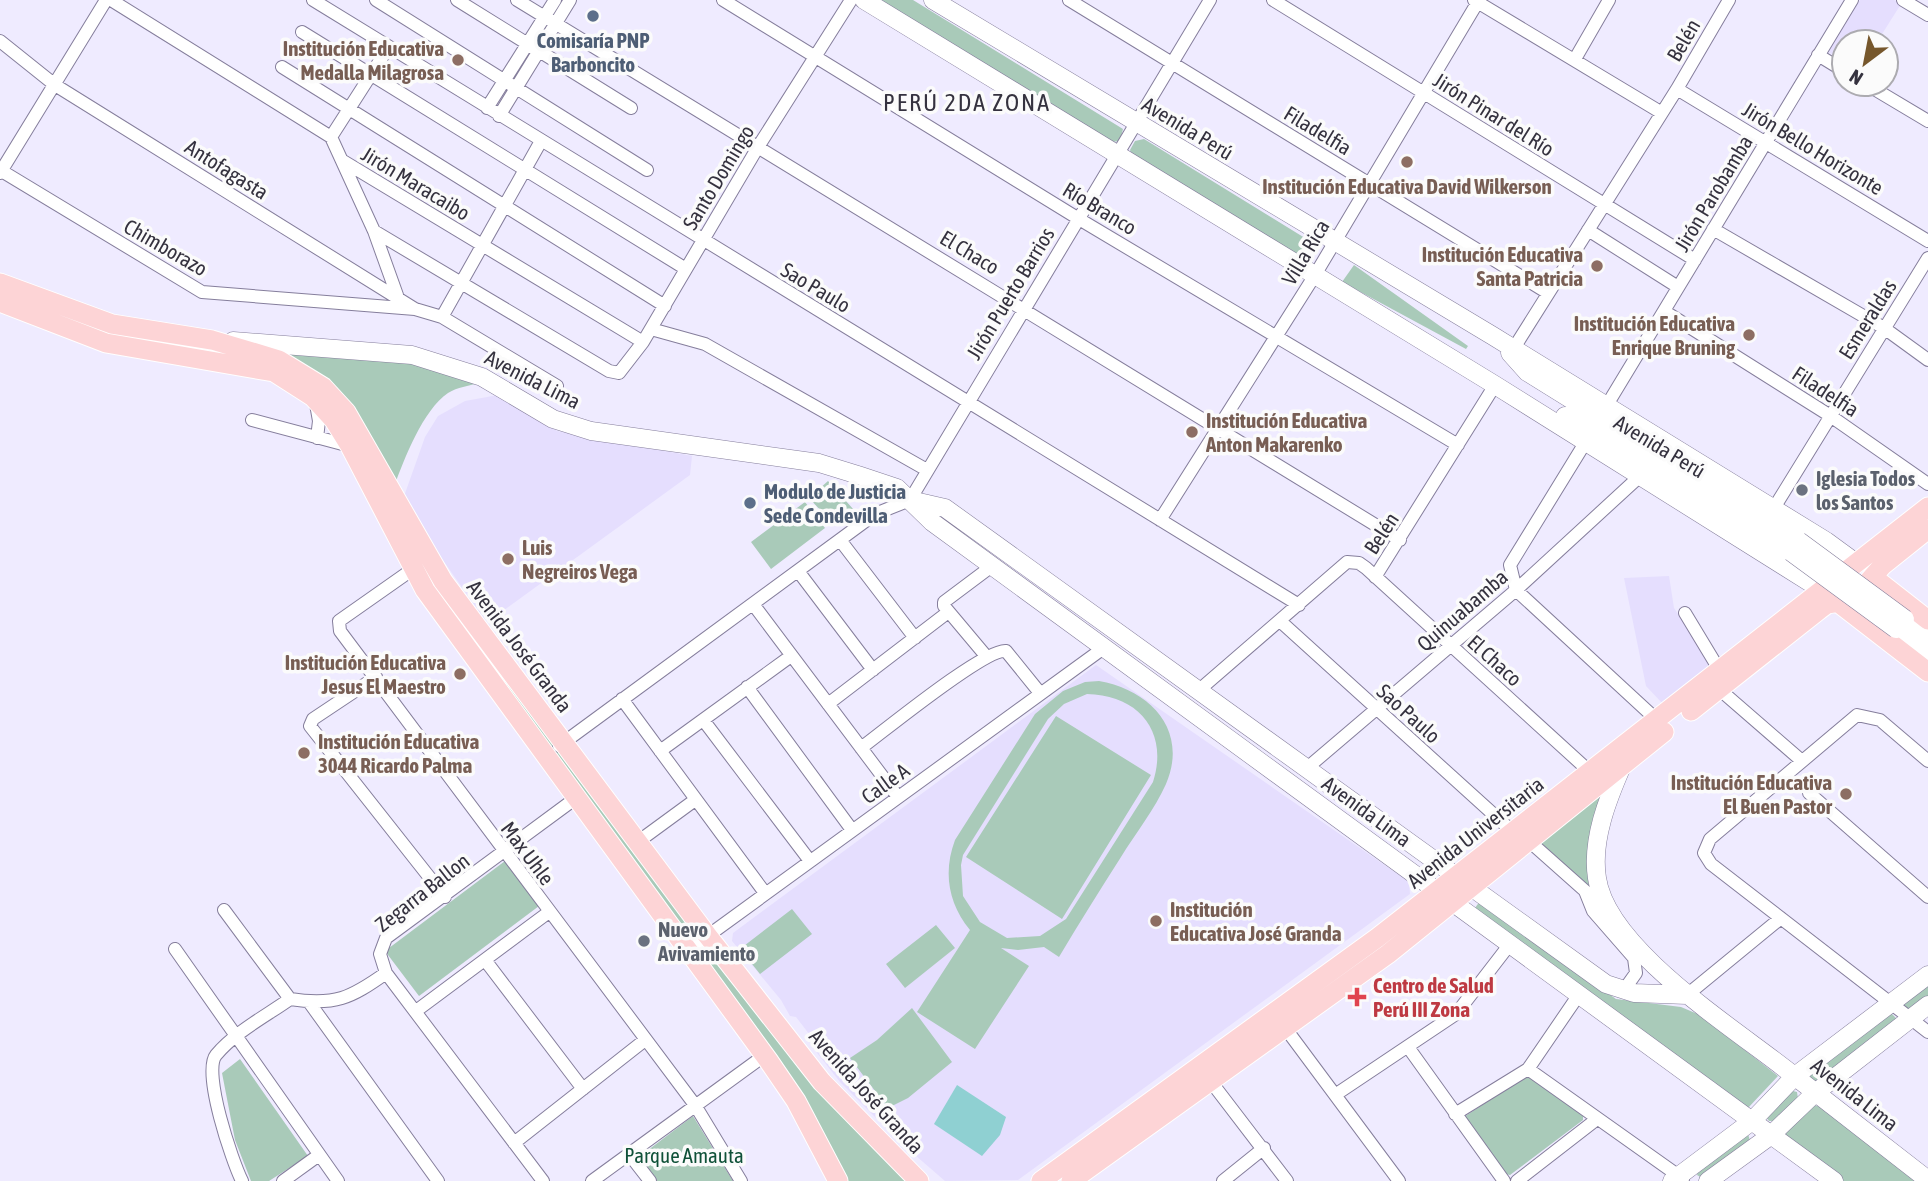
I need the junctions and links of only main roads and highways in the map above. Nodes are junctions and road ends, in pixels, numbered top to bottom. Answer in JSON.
{"nodes":[{"id":1,"x":864,"y":0,"type":"edge"},
{"id":2,"x":933,"y":0,"type":"edge"},
{"id":3,"x":0,"y":284,"type":"edge"},
{"id":4,"x":1354,"y":298,"type":"junction"},
{"id":5,"x":0,"y":302,"type":"edge"},
{"id":6,"x":1493,"y":336,"type":"junction"},
{"id":7,"x":212,"y":340,"type":"junction"},
{"id":8,"x":910,"y":500,"type":"junction"},
{"id":9,"x":1928,"y":507,"type":"edge"},
{"id":10,"x":1928,"y":529,"type":"edge"},
{"id":11,"x":1795,"y":547,"type":"junction"},
{"id":12,"x":1856,"y":563,"type":"junction"},
{"id":13,"x":1873,"y":577,"type":"junction"},
{"id":14,"x":1822,"y":590,"type":"junction"},
{"id":15,"x":1840,"y":604,"type":"junction"},
{"id":16,"x":1928,"y":620,"type":"edge"},
{"id":17,"x":1900,"y":624,"type":"junction"},
{"id":18,"x":1928,"y":638,"type":"edge"},
{"id":19,"x":1928,"y":655,"type":"edge"},
{"id":20,"x":1928,"y":672,"type":"edge"},
{"id":21,"x":1719,"y":680,"type":"junction"},
{"id":22,"x":1623,"y":764,"type":"junction"},
{"id":23,"x":1521,"y":836,"type":"junction"},
{"id":24,"x":1456,"y":876,"type":"junction"},
{"id":25,"x":1472,"y":888,"type":"junction"},
{"id":26,"x":1437,"y":891,"type":"junction"},
{"id":27,"x":1453,"y":903,"type":"junction"},
{"id":28,"x":1928,"y":975,"type":"edge"},
{"id":29,"x":1687,"y":995,"type":"junction"},
{"id":30,"x":1928,"y":1005,"type":"edge"},
{"id":31,"x":1796,"y":1076,"type":"junction"},
{"id":32,"x":1815,"y":1093,"type":"junction"},
{"id":33,"x":1752,"y":1121,"type":"junction"},
{"id":34,"x":1770,"y":1136,"type":"junction"},
{"id":35,"x":1074,"y":1179,"type":"edge"},
{"id":36,"x":1679,"y":1180,"type":"edge"},
{"id":37,"x":1928,"y":1180,"type":"edge"},
{"id":38,"x":838,"y":1181,"type":"edge"},
{"id":39,"x":919,"y":1181,"type":"edge"},
{"id":40,"x":1041,"y":1181,"type":"edge"},
{"id":41,"x":1708,"y":1181,"type":"edge"},
{"id":42,"x":1819,"y":1181,"type":"edge"},
{"id":43,"x":1834,"y":1181,"type":"edge"}],
"edges":[{"from":1,"to":4,"type":"main road","name":"Avenida Perú"},
{"from":2,"to":6,"type":"main road","name":"Avenida Perú"},
{"from":3,"to":7,"type":"main road","name":"Avenida José Granda"},
{"from":4,"to":11,"type":"main road","name":"Avenida Perú"},
{"from":4,"to":14,"type":"main road","name":"Avenida Perú"},
{"from":5,"to":38,"type":"main road","name":"Avenida José Granda"},
{"from":6,"to":11,"type":"main road","name":"Avenida Perú"},
{"from":6,"to":12,"type":"main road","name":"Avenida Perú"},
{"from":7,"to":8,"type":"main road","name":"Avenida Lima"},
{"from":7,"to":39,"type":"main road","name":"Avenida José Granda"},
{"from":8,"to":24,"type":"main road","name":"Avenida Lima"},
{"from":8,"to":26,"type":"main road","name":"Avenida Lima"},
{"from":9,"to":12,"type":"main road","name":"Avenida Universitaria"},
{"from":10,"to":13,"type":"main road","name":"Avenida Universitaria"},
{"from":11,"to":17,"type":"main road","name":"Avenida Perú","bridge":true},
{"from":12,"to":14,"type":"main road","name":"Avenida Universitaria"},
{"from":13,"to":15,"type":"main road","name":"Avenida Universitaria"},
{"from":13,"to":16,"type":"main road"},
{"from":14,"to":21,"type":"main road","name":"Avenida Universitaria"},
{"from":15,"to":20,"type":"main road"},
{"from":15,"to":21,"type":"main road","name":"Avenida Universitaria"},
{"from":17,"to":18,"type":"main road","name":"Avenida Perú"},
{"from":17,"to":19,"type":"main road","name":"Avenida Perú"},
{"from":21,"to":22,"type":"main road","name":"Avenida Universitaria"},
{"from":21,"to":23,"type":"main road","name":"Avenida Universitaria"},
{"from":22,"to":23,"type":"main road","name":"Avenida Universitaria"},
{"from":22,"to":29,"type":"main road","name":"Avenida Lima"},
{"from":23,"to":24,"type":"main road","name":"Avenida Universitaria"},
{"from":23,"to":25,"type":"main road","name":"Avenida Universitaria"},
{"from":24,"to":25,"type":"main road","name":"Avenida Lima"},
{"from":24,"to":26,"type":"main road","name":"Avenida Universitaria"},
{"from":25,"to":27,"type":"main road","name":"Avenida Universitaria"},
{"from":25,"to":29,"type":"main road","name":"Avenida Lima"},
{"from":26,"to":27,"type":"main road","name":"Avenida Lima"},
{"from":26,"to":40,"type":"main road","name":"Avenida Universitaria"},
{"from":27,"to":33,"type":"main road","name":"Avenida Lima"},
{"from":27,"to":35,"type":"main road","name":"Avenida Universitaria"},
{"from":28,"to":31,"type":"main road"},
{"from":29,"to":31,"type":"main road","name":"Avenida Lima"},
{"from":30,"to":32,"type":"main road"},
{"from":31,"to":32,"type":"main road","name":"Avenida Lima"},
{"from":31,"to":33,"type":"main road"},
{"from":32,"to":34,"type":"main road"},
{"from":32,"to":37,"type":"main road","name":"Avenida Lima"},
{"from":33,"to":34,"type":"main road","name":"Avenida Lima"},
{"from":33,"to":36,"type":"main road"},
{"from":34,"to":41,"type":"main road"},
{"from":34,"to":42,"type":"main road"},
{"from":34,"to":43,"type":"main road","name":"Avenida Lima"}]}
